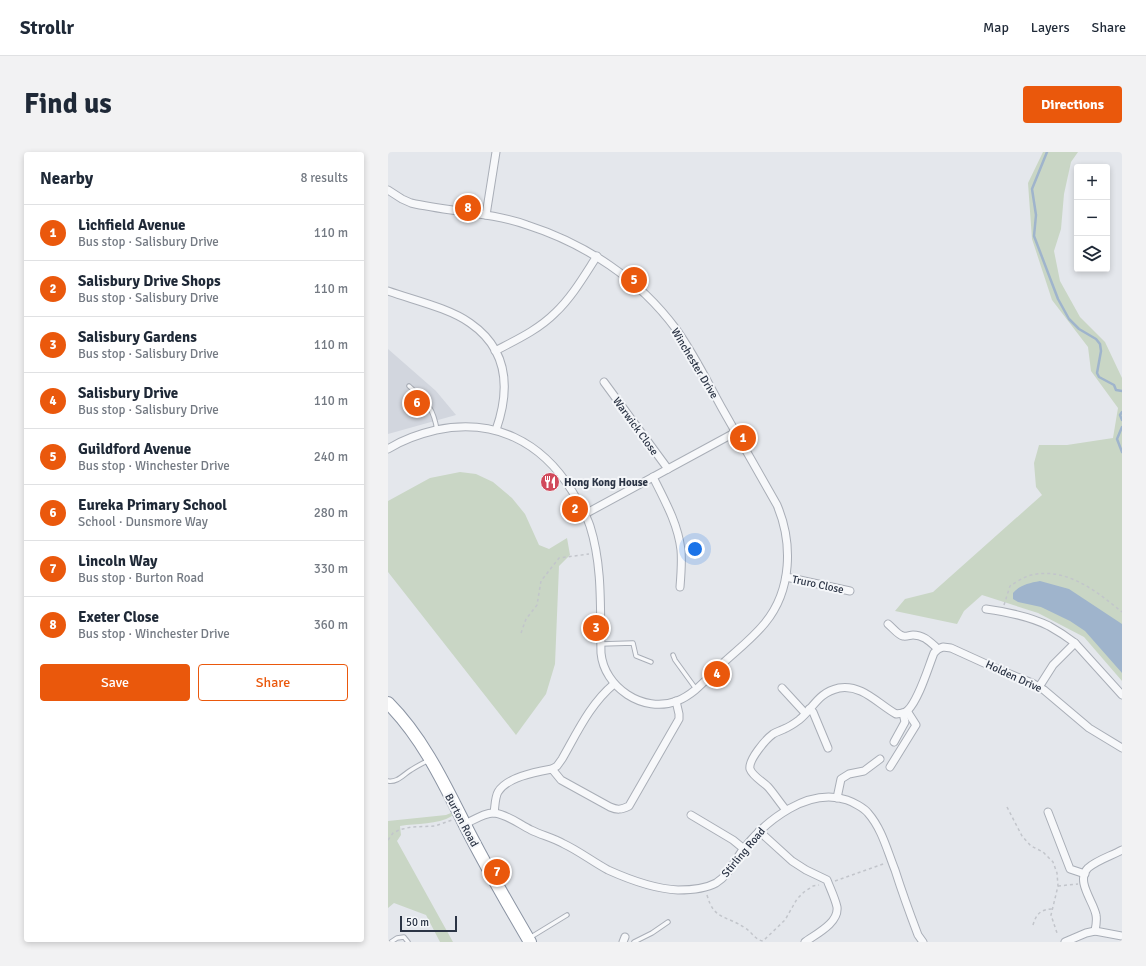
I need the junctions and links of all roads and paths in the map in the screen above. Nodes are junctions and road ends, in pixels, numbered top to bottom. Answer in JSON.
{"nodes":[{"id":1,"x":496,"y":152,"type":"edge"},
{"id":2,"x":388,"y":190,"type":"edge"},
{"id":3,"x":486,"y":215,"type":"junction"},
{"id":4,"x":597,"y":256,"type":"junction"},
{"id":5,"x":388,"y":291,"type":"edge"},
{"id":6,"x":495,"y":351,"type":"junction"},
{"id":7,"x":604,"y":382,"type":"dead end"},
{"id":8,"x":409,"y":386,"type":"dead end"},
{"id":9,"x":437,"y":430,"type":"junction"},
{"id":10,"x":496,"y":430,"type":"junction"},
{"id":11,"x":736,"y":432,"type":"junction"},
{"id":12,"x":388,"y":449,"type":"edge"},
{"id":13,"x":668,"y":469,"type":"junction"},
{"id":14,"x":653,"y":478,"type":"junction"},
{"id":15,"x":585,"y":514,"type":"junction"},
{"id":16,"x":596,"y":552,"type":"junction"},
{"id":17,"x":786,"y":578,"type":"junction"},
{"id":18,"x":680,"y":588,"type":"dead end"},
{"id":19,"x":850,"y":591,"type":"dead end"},
{"id":20,"x":986,"y":609,"type":"dead end"},
{"id":21,"x":1003,"y":611,"type":"junction"},
{"id":22,"x":1122,"y":612,"type":"edge"},
{"id":23,"x":888,"y":624,"type":"dead end"},
{"id":24,"x":521,"y":633,"type":"dead end"},
{"id":25,"x":1075,"y":643,"type":"junction"},
{"id":26,"x":601,"y":644,"type":"junction"},
{"id":27,"x":938,"y":649,"type":"junction"},
{"id":28,"x":673,"y":655,"type":"dead end"},
{"id":29,"x":651,"y":662,"type":"dead end"},
{"id":30,"x":614,"y":684,"type":"junction"},
{"id":31,"x":1039,"y":687,"type":"junction"},
{"id":32,"x":782,"y":688,"type":"dead end"},
{"id":33,"x":696,"y":689,"type":"junction"},
{"id":34,"x":1122,"y":695,"type":"edge"},
{"id":35,"x":676,"y":701,"type":"junction"},
{"id":36,"x":388,"y":703,"type":"edge"},
{"id":37,"x":807,"y":711,"type":"junction"},
{"id":38,"x":905,"y":712,"type":"junction"},
{"id":39,"x":894,"y":742,"type":"dead end"},
{"id":40,"x":828,"y":748,"type":"dead end"},
{"id":41,"x":1122,"y":748,"type":"edge"},
{"id":42,"x":880,"y":759,"type":"dead end"},
{"id":43,"x":430,"y":760,"type":"junction"},
{"id":44,"x":890,"y":767,"type":"dead end"},
{"id":45,"x":552,"y":769,"type":"junction"},
{"id":46,"x":388,"y":781,"type":"edge"},
{"id":47,"x":837,"y":798,"type":"junction"},
{"id":48,"x":1007,"y":807,"type":"dead end"},
{"id":49,"x":786,"y":810,"type":"junction"},
{"id":50,"x":1048,"y":812,"type":"dead end"},
{"id":51,"x":494,"y":813,"type":"junction"},
{"id":52,"x":691,"y":815,"type":"dead end"},
{"id":53,"x":460,"y":822,"type":"junction"},
{"id":54,"x":759,"y":832,"type":"junction"},
{"id":55,"x":388,"y":840,"type":"edge"},
{"id":56,"x":744,"y":849,"type":"junction"},
{"id":57,"x":1122,"y":850,"type":"edge"},
{"id":58,"x":891,"y":861,"type":"junction"},
{"id":59,"x":1085,"y":874,"type":"junction"},
{"id":60,"x":828,"y":883,"type":"junction"},
{"id":61,"x":1084,"y":883,"type":"junction"},
{"id":62,"x":1058,"y":886,"type":"junction"},
{"id":63,"x":704,"y":887,"type":"junction"},
{"id":64,"x":1053,"y":909,"type":"junction"},
{"id":65,"x":567,"y":915,"type":"dead end"},
{"id":66,"x":668,"y":922,"type":"dead end"},
{"id":67,"x":1033,"y":925,"type":"dead end"},
{"id":68,"x":1095,"y":931,"type":"junction"},
{"id":69,"x":1057,"y":933,"type":"dead end"},
{"id":70,"x":1120,"y":938,"type":"edge"},
{"id":71,"x":529,"y":940,"type":"edge"},
{"id":72,"x":763,"y":941,"type":"edge"},
{"id":73,"x":391,"y":942,"type":"edge"},
{"id":74,"x":408,"y":942,"type":"edge"},
{"id":75,"x":634,"y":942,"type":"edge"},
{"id":76,"x":805,"y":942,"type":"edge"},
{"id":77,"x":922,"y":942,"type":"edge"},
{"id":78,"x":1065,"y":942,"type":"edge"}],
"edges":[{"from":1,"to":3,"type":"street"},
{"from":2,"to":3,"type":"street","name":"Winchester Drive"},
{"from":3,"to":4,"type":"street","name":"Winchester Drive"},
{"from":4,"to":6,"type":"street"},
{"from":4,"to":11,"type":"street","name":"Winchester Drive"},
{"from":5,"to":6,"type":"street"},
{"from":6,"to":10,"type":"street"},
{"from":7,"to":13,"type":"street","name":"Warwick Close"},
{"from":8,"to":9,"type":"lane"},
{"from":9,"to":10,"type":"street"},
{"from":9,"to":12,"type":"street"},
{"from":10,"to":15,"type":"street"},
{"from":11,"to":13,"type":"street"},
{"from":11,"to":17,"type":"street","name":"Winchester Drive"},
{"from":13,"to":14,"type":"street"},
{"from":14,"to":15,"type":"street"},
{"from":14,"to":18,"type":"street"},
{"from":15,"to":16,"type":"street"},
{"from":16,"to":24,"type":"path"},
{"from":16,"to":26,"type":"street"},
{"from":17,"to":19,"type":"street","name":"Truro Close"},
{"from":17,"to":33,"type":"street","name":"Winchester Drive"},
{"from":20,"to":21,"type":"street"},
{"from":21,"to":22,"type":"path"},
{"from":21,"to":25,"type":"street"},
{"from":23,"to":27,"type":"street"},
{"from":25,"to":31,"type":"street"},
{"from":25,"to":34,"type":"street"},
{"from":26,"to":29,"type":"lane"},
{"from":26,"to":30,"type":"street"},
{"from":27,"to":31,"type":"street","name":"Holden Drive"},
{"from":27,"to":38,"type":"street"},
{"from":28,"to":33,"type":"lane"},
{"from":30,"to":35,"type":"street"},
{"from":30,"to":45,"type":"street"},
{"from":31,"to":41,"type":"street","name":"Holden Drive"},
{"from":32,"to":37,"type":"street"},
{"from":33,"to":35,"type":"street","name":"Winchester Drive"},
{"from":35,"to":45,"type":"street"},
{"from":36,"to":43,"type":"highway","name":"Burton Road"},
{"from":37,"to":38,"type":"street"},
{"from":37,"to":40,"type":"street"},
{"from":37,"to":49,"type":"street"},
{"from":38,"to":39,"type":"street"},
{"from":38,"to":44,"type":"street"},
{"from":42,"to":47,"type":"street"},
{"from":43,"to":46,"type":"lane"},
{"from":43,"to":53,"type":"highway","name":"Burton Road"},
{"from":45,"to":51,"type":"street"},
{"from":47,"to":49,"type":"street","name":"Stirling Road"},
{"from":47,"to":58,"type":"street","name":"Stirling Road"},
{"from":48,"to":62,"type":"path"},
{"from":49,"to":54,"type":"street","name":"Stirling Road"},
{"from":50,"to":59,"type":"street"},
{"from":51,"to":53,"type":"street"},
{"from":51,"to":63,"type":"street","name":"Stirling Road"},
{"from":52,"to":56,"type":"street"},
{"from":53,"to":55,"type":"path"},
{"from":53,"to":71,"type":"highway","name":"Burton Road"},
{"from":54,"to":56,"type":"street","name":"Stirling Road"},
{"from":54,"to":60,"type":"street"},
{"from":56,"to":63,"type":"street","name":"Stirling Road"},
{"from":57,"to":59,"type":"street"},
{"from":58,"to":60,"type":"path"},
{"from":58,"to":77,"type":"street","name":"Stirling Road"},
{"from":59,"to":61,"type":"street"},
{"from":60,"to":72,"type":"path"},
{"from":60,"to":76,"type":"street"},
{"from":61,"to":62,"type":"path"},
{"from":61,"to":68,"type":"street"},
{"from":62,"to":64,"type":"path"},
{"from":63,"to":72,"type":"path"},
{"from":64,"to":67,"type":"path"},
{"from":64,"to":69,"type":"path"},
{"from":65,"to":71,"type":"lane"},
{"from":66,"to":75,"type":"lane"},
{"from":68,"to":70,"type":"street"},
{"from":68,"to":78,"type":"street"},
{"from":73,"to":74,"type":"lane"}]}
